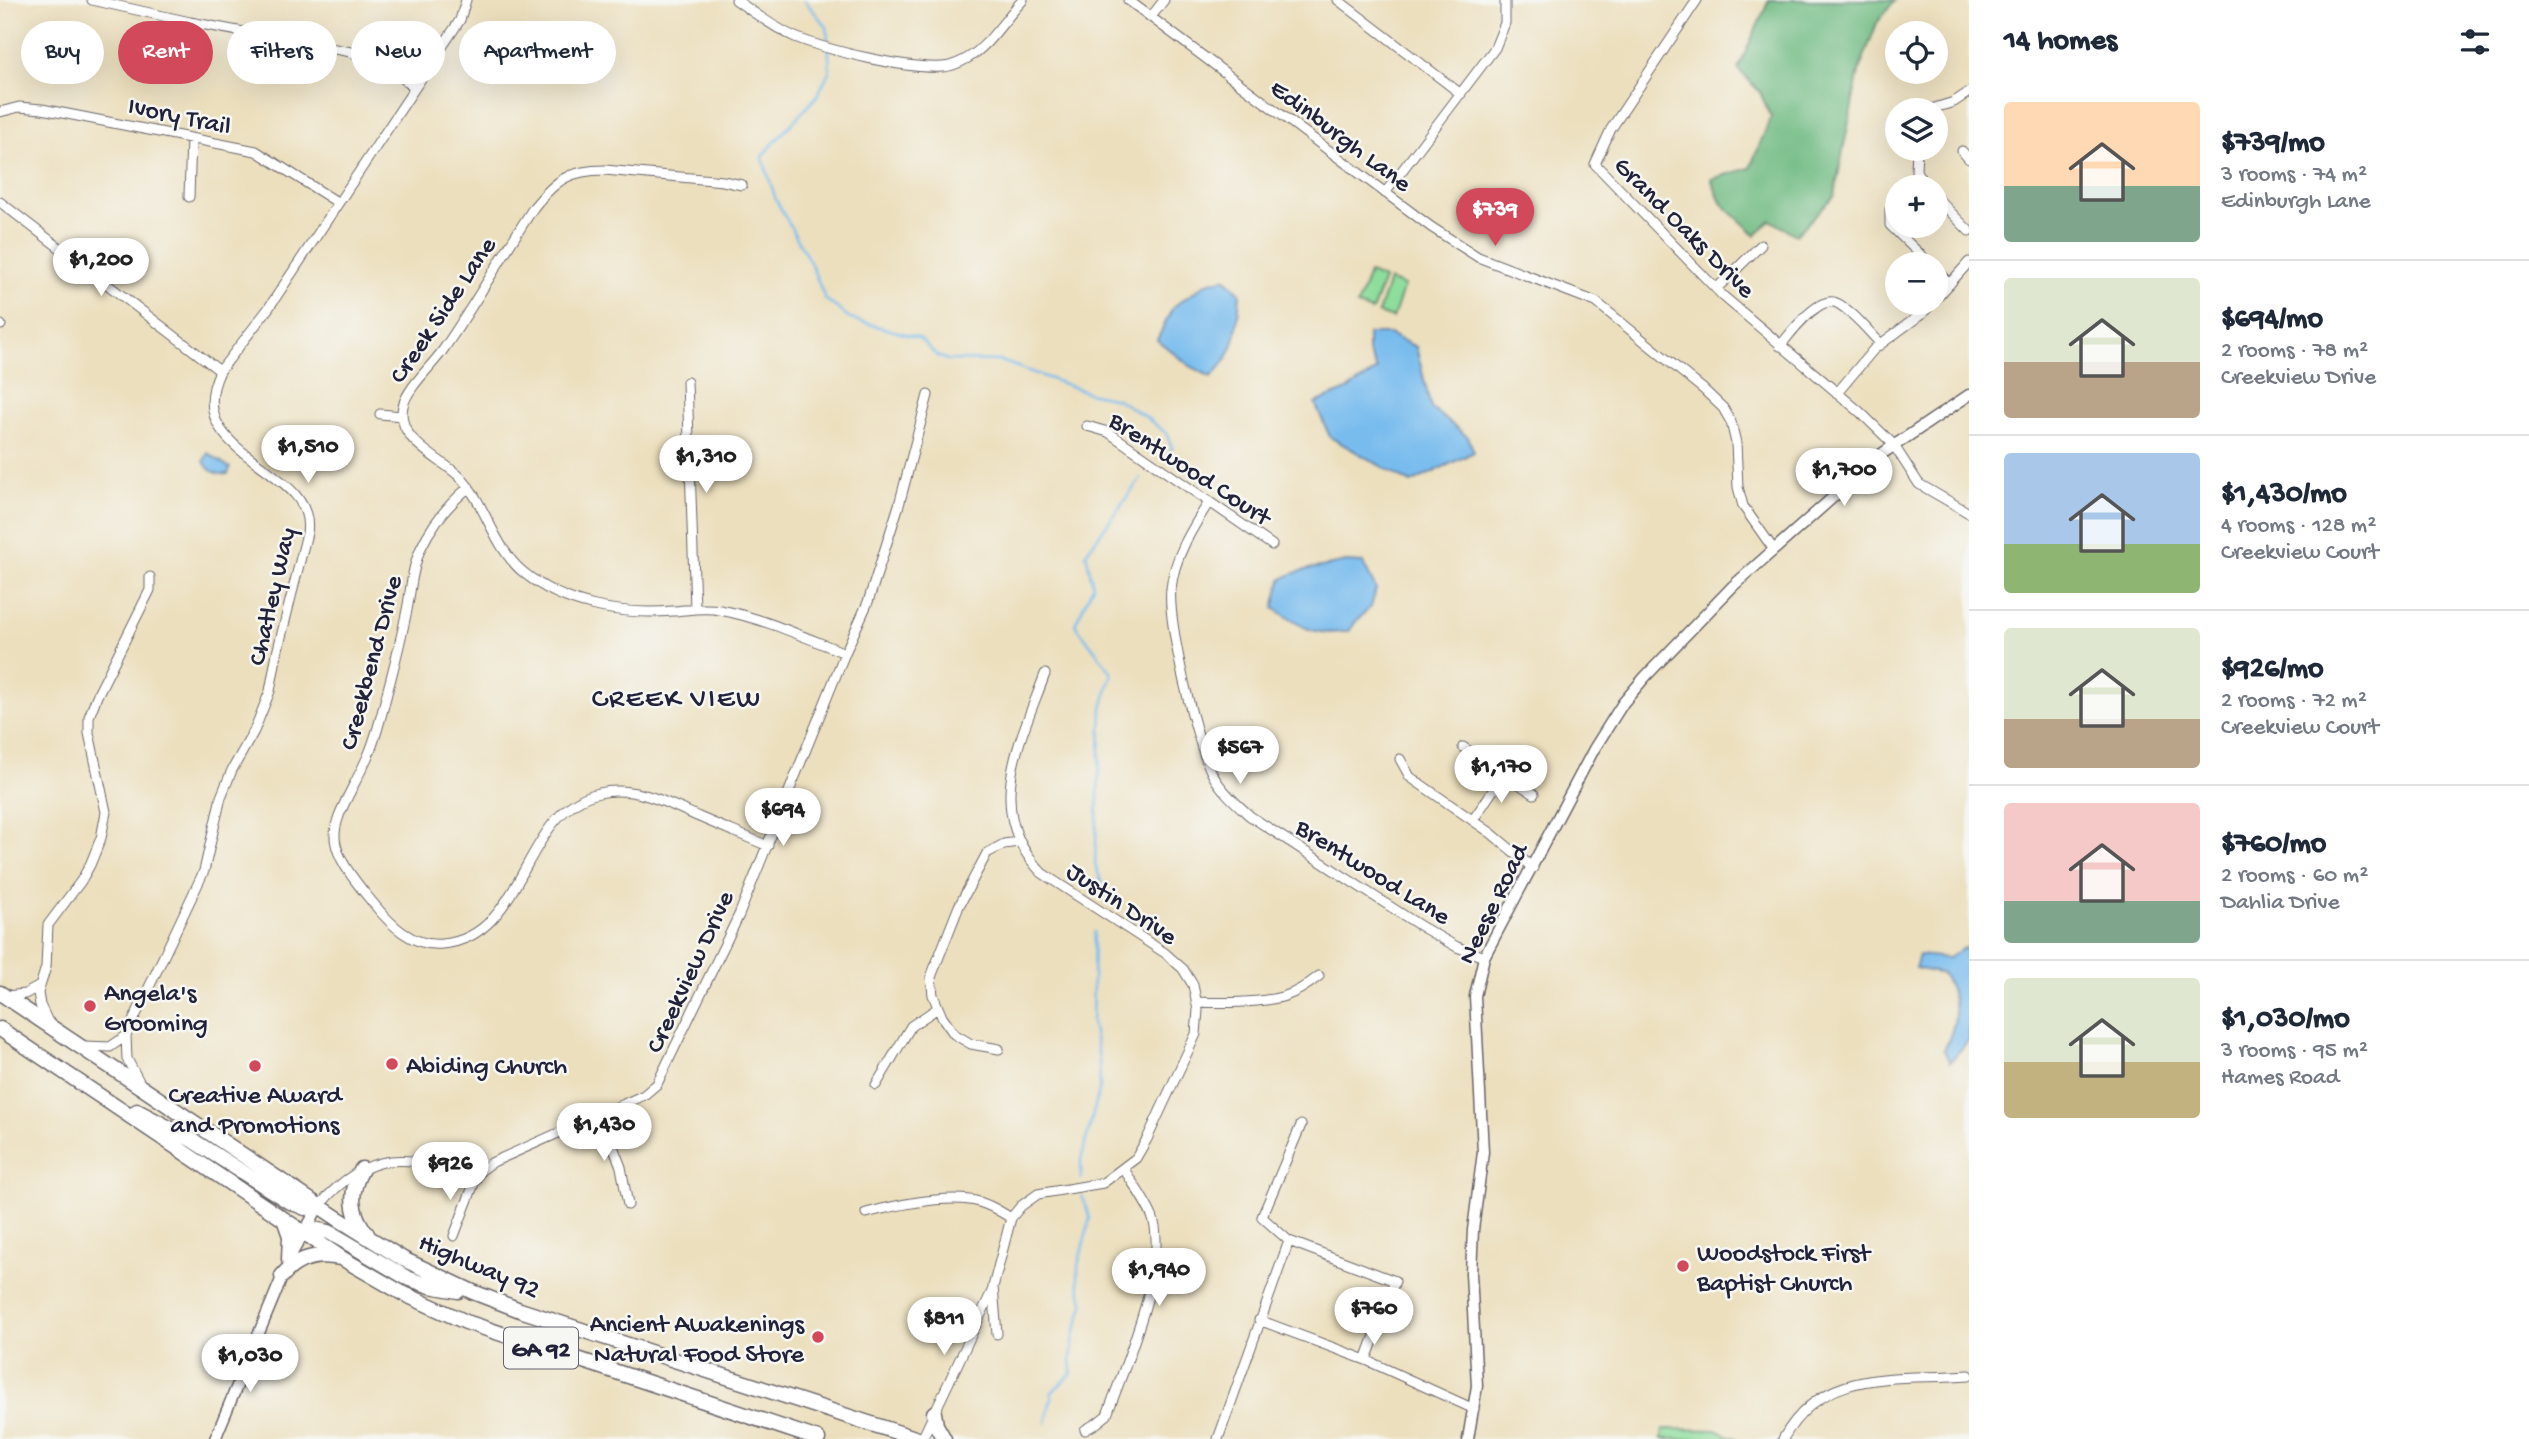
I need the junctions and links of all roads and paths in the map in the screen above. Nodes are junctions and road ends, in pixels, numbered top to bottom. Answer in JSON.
{"nodes":[{"id":1,"x":92,"y":0,"type":"edge"},
{"id":2,"x":466,"y":0,"type":"edge"},
{"id":3,"x":736,"y":0,"type":"edge"},
{"id":4,"x":1023,"y":0,"type":"edge"},
{"id":5,"x":1129,"y":0,"type":"edge"},
{"id":6,"x":1164,"y":0,"type":"edge"},
{"id":7,"x":1338,"y":0,"type":"edge"},
{"id":8,"x":1505,"y":0,"type":"edge"},
{"id":9,"x":1697,"y":0,"type":"edge"},
{"id":10,"x":1151,"y":17,"type":"junction"},
{"id":11,"x":414,"y":87,"type":"junction"},
{"id":12,"x":1969,"y":92,"type":"edge"},
{"id":13,"x":1461,"y":94,"type":"junction"},
{"id":14,"x":1948,"y":104,"type":"edge"},
{"id":15,"x":0,"y":112,"type":"edge"},
{"id":16,"x":191,"y":139,"type":"junction"},
{"id":17,"x":742,"y":185,"type":"dead end"},
{"id":18,"x":1385,"y":193,"type":"junction"},
{"id":19,"x":189,"y":197,"type":"dead end"},
{"id":20,"x":0,"y":202,"type":"edge"},
{"id":21,"x":338,"y":202,"type":"junction"},
{"id":22,"x":1948,"y":209,"type":"edge"},
{"id":23,"x":1969,"y":231,"type":"edge"},
{"id":24,"x":1903,"y":238,"type":"edge"},
{"id":25,"x":1761,"y":245,"type":"dead end"},
{"id":26,"x":1918,"y":252,"type":"edge"},
{"id":27,"x":1969,"y":262,"type":"edge"},
{"id":28,"x":1950,"y":284,"type":"edge"},
{"id":29,"x":1716,"y":289,"type":"junction"},
{"id":30,"x":1920,"y":315,"type":"edge"},
{"id":31,"x":1880,"y":343,"type":"junction"},
{"id":32,"x":1780,"y":346,"type":"junction"},
{"id":33,"x":220,"y":371,"type":"junction"},
{"id":34,"x":687,"y":382,"type":"dead end"},
{"id":35,"x":1837,"y":393,"type":"junction"},
{"id":36,"x":1969,"y":395,"type":"edge"},
{"id":37,"x":928,"y":396,"type":"dead end"},
{"id":38,"x":380,"y":414,"type":"dead end"},
{"id":39,"x":402,"y":416,"type":"junction"},
{"id":40,"x":1087,"y":426,"type":"dead end"},
{"id":41,"x":1893,"y":444,"type":"junction"},
{"id":42,"x":469,"y":487,"type":"junction"},
{"id":43,"x":1209,"y":502,"type":"junction"},
{"id":44,"x":1969,"y":513,"type":"edge"},
{"id":45,"x":1272,"y":545,"type":"dead end"},
{"id":46,"x":1774,"y":550,"type":"junction"},
{"id":47,"x":150,"y":577,"type":"dead end"},
{"id":48,"x":695,"y":608,"type":"junction"},
{"id":49,"x":845,"y":653,"type":"junction"},
{"id":50,"x":1045,"y":674,"type":"dead end"},
{"id":51,"x":1463,"y":747,"type":"dead end"},
{"id":52,"x":1399,"y":759,"type":"dead end"},
{"id":53,"x":1504,"y":774,"type":"junction"},
{"id":54,"x":1534,"y":794,"type":"dead end"},
{"id":55,"x":1473,"y":820,"type":"junction"},
{"id":56,"x":1018,"y":842,"type":"junction"},
{"id":57,"x":768,"y":846,"type":"junction"},
{"id":58,"x":1533,"y":868,"type":"junction"},
{"id":59,"x":1485,"y":957,"type":"junction"},
{"id":60,"x":1319,"y":976,"type":"dead end"},
{"id":61,"x":38,"y":987,"type":"junction"},
{"id":62,"x":2,"y":994,"type":"edge"},
{"id":63,"x":1196,"y":1002,"type":"junction"},
{"id":64,"x":938,"y":1008,"type":"junction"},
{"id":65,"x":50,"y":1026,"type":"junction"},
{"id":66,"x":0,"y":1029,"type":"edge"},
{"id":67,"x":126,"y":1036,"type":"junction"},
{"id":68,"x":78,"y":1044,"type":"junction"},
{"id":69,"x":999,"y":1049,"type":"dead end"},
{"id":70,"x":876,"y":1085,"type":"dead end"},
{"id":71,"x":142,"y":1087,"type":"junction"},
{"id":72,"x":112,"y":1104,"type":"junction"},
{"id":73,"x":601,"y":1115,"type":"junction"},
{"id":74,"x":1301,"y":1125,"type":"dead end"},
{"id":75,"x":362,"y":1169,"type":"junction"},
{"id":76,"x":1124,"y":1170,"type":"junction"},
{"id":77,"x":475,"y":1181,"type":"junction"},
{"id":78,"x":628,"y":1205,"type":"dead end"},
{"id":79,"x":319,"y":1206,"type":"junction"},
{"id":80,"x":866,"y":1213,"type":"dead end"},
{"id":81,"x":1011,"y":1217,"type":"junction"},
{"id":82,"x":284,"y":1219,"type":"junction"},
{"id":83,"x":303,"y":1232,"type":"junction"},
{"id":84,"x":454,"y":1236,"type":"dead end"},
{"id":85,"x":1289,"y":1241,"type":"junction"},
{"id":86,"x":375,"y":1242,"type":"junction"},
{"id":87,"x":343,"y":1259,"type":"junction"},
{"id":88,"x":289,"y":1260,"type":"junction"},
{"id":89,"x":282,"y":1276,"type":"junction"},
{"id":90,"x":993,"y":1287,"type":"junction"},
{"id":91,"x":473,"y":1292,"type":"junction"},
{"id":92,"x":1259,"y":1320,"type":"junction"},
{"id":93,"x":997,"y":1334,"type":"dead end"},
{"id":94,"x":1366,"y":1360,"type":"junction"},
{"id":95,"x":1969,"y":1375,"type":"edge"},
{"id":96,"x":1474,"y":1409,"type":"junction"},
{"id":97,"x":934,"y":1413,"type":"junction"},
{"id":98,"x":1085,"y":1430,"type":"dead end"},
{"id":99,"x":215,"y":1439,"type":"edge"},
{"id":100,"x":818,"y":1439,"type":"edge"},
{"id":101,"x":920,"y":1439,"type":"edge"},
{"id":102,"x":944,"y":1439,"type":"edge"},
{"id":103,"x":1218,"y":1439,"type":"edge"},
{"id":104,"x":1468,"y":1439,"type":"edge"},
{"id":105,"x":1783,"y":1439,"type":"edge"}],
"edges":[{"from":1,"to":11,"type":"street"},
{"from":2,"to":11,"type":"street","name":"Chatley Way"},
{"from":3,"to":4,"type":"street"},
{"from":5,"to":10,"type":"street","name":"Edinburgh Lane"},
{"from":6,"to":10,"type":"street"},
{"from":7,"to":13,"type":"street"},
{"from":8,"to":13,"type":"street"},
{"from":9,"to":29,"type":"street","name":"Grand Oaks Drive"},
{"from":10,"to":18,"type":"street","name":"Edinburgh Lane"},
{"from":11,"to":21,"type":"street","name":"Chatley Way"},
{"from":12,"to":14,"type":"street"},
{"from":13,"to":18,"type":"street"},
{"from":15,"to":16,"type":"street","name":"Ivory Trail"},
{"from":16,"to":19,"type":"street"},
{"from":16,"to":21,"type":"street","name":"Ivory Trail"},
{"from":17,"to":39,"type":"street","name":"Creek Side Lane"},
{"from":18,"to":46,"type":"street","name":"Edinburgh Lane"},
{"from":20,"to":33,"type":"street"},
{"from":21,"to":33,"type":"street","name":"Chatley Way"},
{"from":22,"to":23,"type":"street"},
{"from":24,"to":26,"type":"street"},
{"from":25,"to":29,"type":"street"},
{"from":27,"to":28,"type":"street"},
{"from":29,"to":32,"type":"street","name":"Grand Oaks Drive"},
{"from":30,"to":31,"type":"street"},
{"from":31,"to":32,"type":"street"},
{"from":31,"to":35,"type":"street"},
{"from":32,"to":35,"type":"street","name":"Grand Oaks Drive"},
{"from":33,"to":67,"type":"street","name":"Chatley Way"},
{"from":34,"to":48,"type":"street"},
{"from":35,"to":41,"type":"street","name":"Grand Oaks Drive"},
{"from":36,"to":41,"type":"street","name":"Neese Road"},
{"from":37,"to":49,"type":"street","name":"Creekview Drive"},
{"from":38,"to":39,"type":"street"},
{"from":39,"to":42,"type":"street","name":"Creek Side Lane"},
{"from":40,"to":43,"type":"street","name":"Brentwood Court"},
{"from":41,"to":44,"type":"street","name":"Grand Oaks Drive"},
{"from":41,"to":46,"type":"street","name":"Neese Road"},
{"from":42,"to":48,"type":"street","name":"Creek Side Lane"},
{"from":42,"to":57,"type":"street","name":"Creekbend Drive"},
{"from":43,"to":45,"type":"street","name":"Brentwood Court"},
{"from":43,"to":59,"type":"street","name":"Brentwood Lane"},
{"from":46,"to":58,"type":"street","name":"Neese Road"},
{"from":47,"to":61,"type":"street"},
{"from":48,"to":49,"type":"street","name":"Creek Side Lane"},
{"from":49,"to":57,"type":"street","name":"Creekview Drive"},
{"from":50,"to":56,"type":"street","name":"Justin Drive"},
{"from":51,"to":53,"type":"street"},
{"from":52,"to":55,"type":"street"},
{"from":53,"to":54,"type":"street"},
{"from":53,"to":55,"type":"street"},
{"from":55,"to":58,"type":"street"},
{"from":56,"to":63,"type":"street","name":"Justin Drive"},
{"from":56,"to":64,"type":"street"},
{"from":57,"to":73,"type":"street","name":"Creekview Drive"},
{"from":58,"to":59,"type":"street","name":"Neese Road"},
{"from":59,"to":96,"type":"street","name":"Neese Road"},
{"from":60,"to":63,"type":"street"},
{"from":61,"to":62,"type":"street"},
{"from":61,"to":65,"type":"street"},
{"from":62,"to":65,"type":"main road","name":"Highway 92","number":"GA 92"},
{"from":63,"to":76,"type":"street","name":"Justin Drive"},
{"from":64,"to":69,"type":"street"},
{"from":64,"to":70,"type":"street"},
{"from":65,"to":68,"type":"main road","name":"Highway 92","number":"GA 92"},
{"from":66,"to":72,"type":"main road","number":"GA 92"},
{"from":67,"to":68,"type":"street"},
{"from":67,"to":71,"type":"street"},
{"from":68,"to":71,"type":"main road","name":"Highway 92","number":"GA 92"},
{"from":71,"to":79,"type":"main road","name":"Highway 92","number":"GA 92"},
{"from":72,"to":79,"type":"main road"},
{"from":72,"to":82,"type":"main road","number":"GA 92"},
{"from":73,"to":77,"type":"street","name":"Creekview Drive"},
{"from":73,"to":78,"type":"street"},
{"from":74,"to":85,"type":"street"},
{"from":75,"to":77,"type":"street"},
{"from":75,"to":79,"type":"street"},
{"from":75,"to":86,"type":"main road"},
{"from":76,"to":81,"type":"street","name":"Justin Drive"},
{"from":76,"to":98,"type":"street"},
{"from":77,"to":84,"type":"street"},
{"from":79,"to":83,"type":"street"},
{"from":79,"to":86,"type":"main road","name":"Highway 92","number":"GA 92"},
{"from":80,"to":81,"type":"street"},
{"from":81,"to":90,"type":"street"},
{"from":82,"to":83,"type":"main road","number":"GA 92"},
{"from":82,"to":88,"type":"main road"},
{"from":83,"to":87,"type":"main road","number":"GA 92"},
{"from":83,"to":88,"type":"street"},
{"from":83,"to":91,"type":"main road"},
{"from":85,"to":92,"type":"street"},
{"from":85,"to":94,"type":"street"},
{"from":86,"to":91,"type":"main road","name":"Highway 92","number":"GA 92"},
{"from":87,"to":89,"type":"main road"},
{"from":87,"to":100,"type":"main road","number":"GA 92"},
{"from":88,"to":89,"type":"street"},
{"from":89,"to":99,"type":"street"},
{"from":90,"to":93,"type":"street"},
{"from":90,"to":97,"type":"street"},
{"from":91,"to":101,"type":"main road","name":"Highway 92","number":"GA 92"},
{"from":92,"to":94,"type":"street"},
{"from":92,"to":103,"type":"street"},
{"from":94,"to":96,"type":"street"},
{"from":95,"to":105,"type":"street"},
{"from":96,"to":104,"type":"street","name":"Neese Road"},
{"from":97,"to":101,"type":"street"},
{"from":97,"to":102,"type":"main road"}]}
